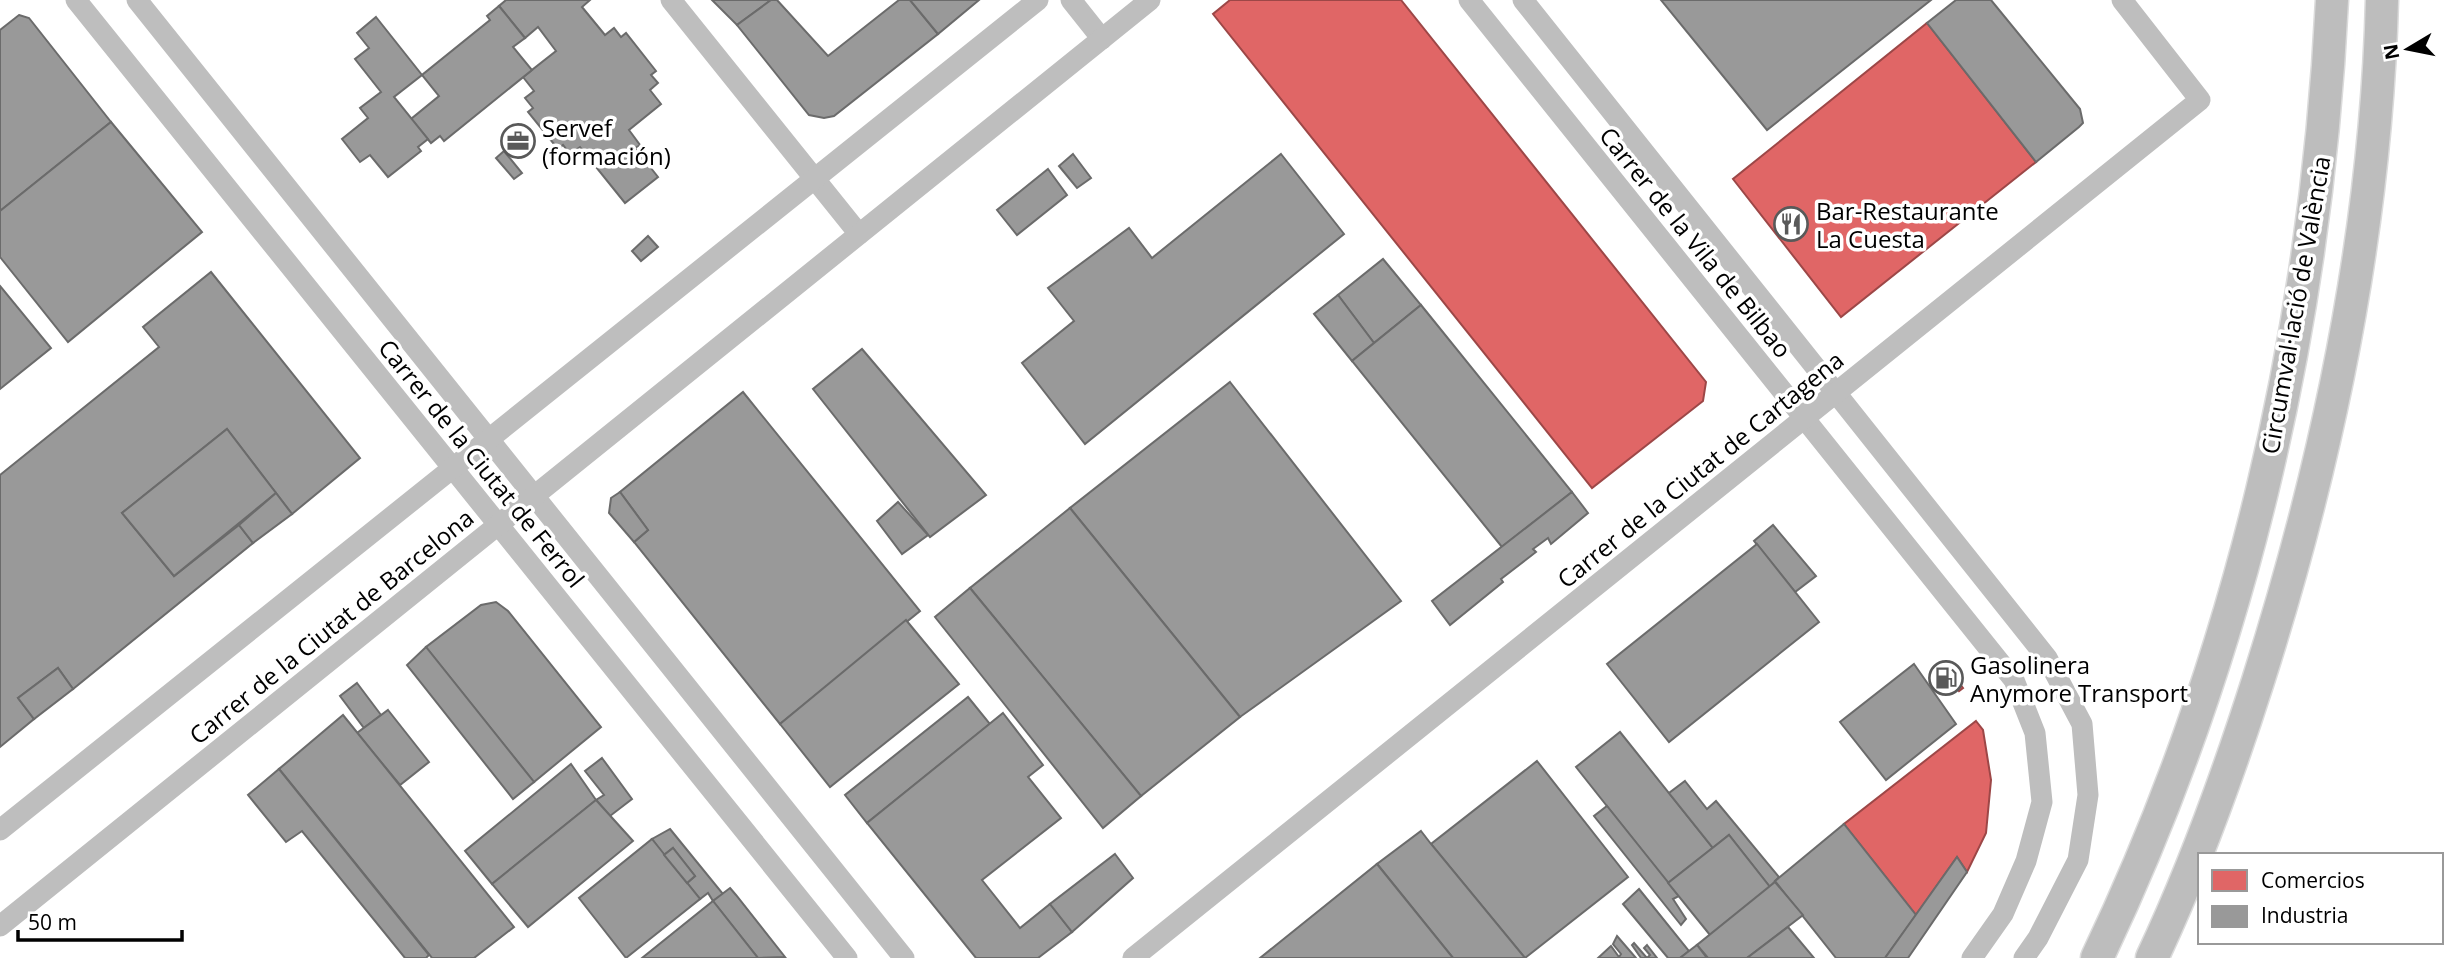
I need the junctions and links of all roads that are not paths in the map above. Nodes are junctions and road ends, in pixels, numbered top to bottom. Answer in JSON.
{"nodes":[{"id":1,"x":76,"y":0,"type":"edge"},
{"id":2,"x":137,"y":0,"type":"edge"},
{"id":3,"x":671,"y":0,"type":"edge"},
{"id":4,"x":1038,"y":0,"type":"edge"},
{"id":5,"x":1071,"y":0,"type":"edge"},
{"id":6,"x":1150,"y":0,"type":"edge"},
{"id":7,"x":1469,"y":0,"type":"edge"},
{"id":8,"x":1523,"y":0,"type":"edge"},
{"id":9,"x":2122,"y":0,"type":"edge"},
{"id":10,"x":2332,"y":0,"type":"edge"},
{"id":11,"x":2382,"y":0,"type":"edge"},
{"id":12,"x":1102,"y":39,"type":"junction"},
{"id":13,"x":814,"y":178,"type":"junction"},
{"id":14,"x":859,"y":234,"type":"junction"},
{"id":15,"x":1836,"y":393,"type":"junction"},
{"id":16,"x":1803,"y":419,"type":"junction"},
{"id":17,"x":488,"y":439,"type":"junction"},
{"id":18,"x":453,"y":468,"type":"junction"},
{"id":19,"x":534,"y":496,"type":"junction"},
{"id":20,"x":498,"y":525,"type":"junction"},
{"id":21,"x":0,"y":830,"type":"edge"},
{"id":22,"x":0,"y":926,"type":"edge"},
{"id":23,"x":846,"y":958,"type":"edge"},
{"id":24,"x":904,"y":958,"type":"edge"},
{"id":25,"x":1133,"y":958,"type":"edge"},
{"id":26,"x":1972,"y":958,"type":"edge"},
{"id":27,"x":2024,"y":958,"type":"edge"},
{"id":28,"x":2098,"y":958,"type":"edge"},
{"id":29,"x":2152,"y":958,"type":"edge"}],
"edges":[{"from":1,"to":18,"type":"street","name":"Carrer de la Ciutat de Ferrol"},
{"from":2,"to":17,"type":"street","name":"Carrer de la Ciutat de Ferrol"},
{"from":3,"to":13,"type":"street"},
{"from":4,"to":13,"type":"street","name":"Carrer de la Ciutat de Barcelona"},
{"from":5,"to":12,"type":"street"},
{"from":6,"to":12,"type":"street","name":"Carrer de la Ciutat de Barcelona"},
{"from":7,"to":16,"type":"street","name":"Carrer de la Vila de Bilbao"},
{"from":8,"to":15,"type":"street","name":"Carrer de la Vila de Bilbao"},
{"from":9,"to":15,"type":"street","name":"Carrer de la Ciutat de Cartagena"},
{"from":10,"to":28,"type":"highway","name":"Circumval·lació de València"},
{"from":11,"to":29,"type":"highway","name":"Circumval·lació de València"},
{"from":12,"to":14,"type":"street","name":"Carrer de la Ciutat de Barcelona"},
{"from":13,"to":14,"type":"street"},
{"from":13,"to":17,"type":"street","name":"Carrer de la Ciutat de Barcelona"},
{"from":14,"to":19,"type":"street","name":"Carrer de la Ciutat de Barcelona"},
{"from":15,"to":16,"type":"street","name":"Carrer de la Ciutat de Cartagena"},
{"from":15,"to":27,"type":"street","name":"Carrer de la Vila de Bilbao"},
{"from":16,"to":25,"type":"street","name":"Carrer de la Ciutat de Cartagena"},
{"from":16,"to":26,"type":"street","name":"Carrer de la Vila de Bilbao"},
{"from":17,"to":18,"type":"street","name":"Carrer de la Ciutat de Barcelona"},
{"from":17,"to":19,"type":"street","name":"Carrer de la Ciutat de Ferrol"},
{"from":18,"to":20,"type":"street","name":"Carrer de la Ciutat de Ferrol"},
{"from":18,"to":21,"type":"street","name":"Carrer de la Ciutat de Barcelona"},
{"from":19,"to":20,"type":"street","name":"Carrer de la Ciutat de Barcelona"},
{"from":19,"to":24,"type":"street","name":"Carrer de la Ciutat de Ferrol"},
{"from":20,"to":22,"type":"street","name":"Carrer de la Ciutat de Barcelona"},
{"from":20,"to":23,"type":"street","name":"Carrer de la Ciutat de Ferrol"}]}
